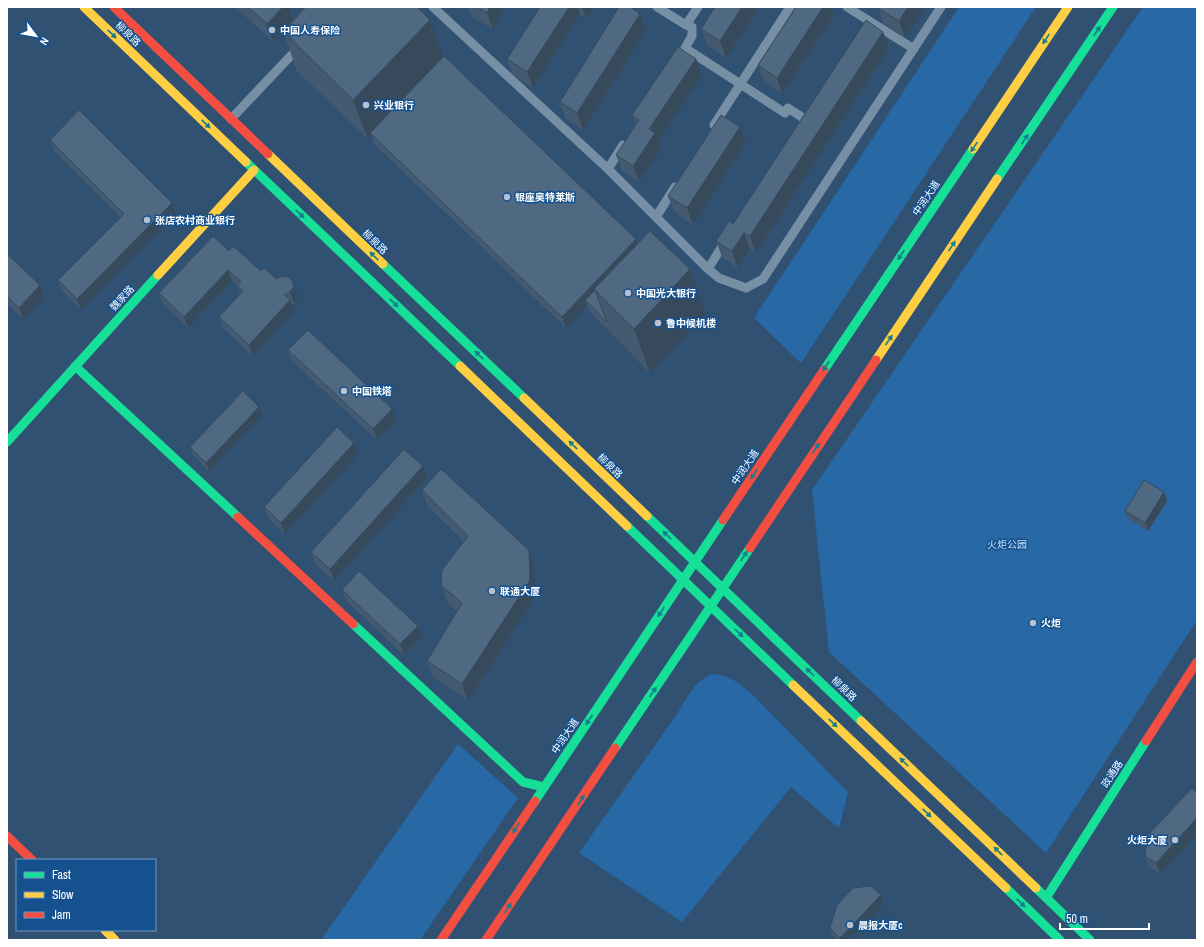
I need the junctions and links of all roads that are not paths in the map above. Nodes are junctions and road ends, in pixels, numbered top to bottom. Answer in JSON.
{"nodes":[{"id":1,"x":85,"y":7,"type":"edge"},
{"id":2,"x":114,"y":7,"type":"edge"},
{"id":3,"x":433,"y":7,"type":"edge"},
{"id":4,"x":657,"y":7,"type":"edge"},
{"id":5,"x":698,"y":7,"type":"edge"},
{"id":6,"x":790,"y":7,"type":"edge"},
{"id":7,"x":847,"y":7,"type":"edge"},
{"id":8,"x":941,"y":7,"type":"edge"},
{"id":9,"x":1068,"y":7,"type":"edge"},
{"id":10,"x":1113,"y":7,"type":"edge"},
{"id":11,"x":686,"y":25,"type":"junction"},
{"id":12,"x":305,"y":40,"type":"edge"},
{"id":13,"x":914,"y":49,"type":"junction"},
{"id":14,"x":740,"y":84,"type":"junction"},
{"id":15,"x":231,"y":118,"type":"junction"},
{"id":16,"x":811,"y":122,"type":"edge"},
{"id":17,"x":711,"y":130,"type":"edge"},
{"id":18,"x":629,"y":135,"type":"edge"},
{"id":19,"x":608,"y":169,"type":"junction"},
{"id":20,"x":254,"y":170,"type":"junction"},
{"id":21,"x":682,"y":177,"type":"edge"},
{"id":22,"x":656,"y":217,"type":"junction"},
{"id":23,"x":732,"y":230,"type":"edge"},
{"id":24,"x":708,"y":269,"type":"junction"},
{"id":25,"x":75,"y":366,"type":"junction"},
{"id":26,"x":7,"y":442,"type":"edge"},
{"id":27,"x":695,"y":562,"type":"junction"},
{"id":28,"x":683,"y":580,"type":"junction"},
{"id":29,"x":722,"y":589,"type":"junction"},
{"id":30,"x":711,"y":606,"type":"junction"},
{"id":31,"x":1197,"y":662,"type":"edge"},
{"id":32,"x":544,"y":787,"type":"junction"},
{"id":33,"x":7,"y":836,"type":"edge"},
{"id":34,"x":31,"y":859,"type":"edge"},
{"id":35,"x":1046,"y":898,"type":"junction"},
{"id":36,"x":106,"y":931,"type":"edge"},
{"id":37,"x":1051,"y":937,"type":"edge"},
{"id":38,"x":115,"y":940,"type":"edge"},
{"id":39,"x":441,"y":940,"type":"edge"},
{"id":40,"x":486,"y":940,"type":"edge"},
{"id":41,"x":1060,"y":940,"type":"edge"},
{"id":42,"x":1090,"y":940,"type":"edge"}],
"edges":[{"from":1,"to":20,"type":"main road","name":"柳泉路","one_way":true},
{"from":2,"to":15,"type":"main road","name":"柳泉路"},
{"from":3,"to":19,"type":"street"},
{"from":4,"to":11,"type":"street"},
{"from":5,"to":11,"type":"street"},
{"from":6,"to":14,"type":"street"},
{"from":7,"to":13,"type":"street"},
{"from":8,"to":13,"type":"street"},
{"from":9,"to":27,"type":"main road","name":"中润大道","one_way":true},
{"from":29,"to":10,"type":"main road","one_way":true},
{"from":11,"to":14,"type":"street"},
{"from":12,"to":15,"type":"street"},
{"from":13,"to":24,"type":"street"},
{"from":14,"to":16,"type":"street"},
{"from":14,"to":17,"type":"street"},
{"from":27,"to":15,"type":"main road","name":"柳泉路","one_way":true},
{"from":18,"to":19,"type":"street"},
{"from":19,"to":22,"type":"street"},
{"from":20,"to":25,"type":"main road","name":"魏家路"},
{"from":20,"to":28,"type":"main road","name":"柳泉路","one_way":true},
{"from":21,"to":22,"type":"street"},
{"from":22,"to":24,"type":"street"},
{"from":23,"to":24,"type":"street"},
{"from":25,"to":26,"type":"main road","name":"魏家路"},
{"from":25,"to":32,"type":"main road"},
{"from":27,"to":28,"type":"main road","name":"中润大道"},
{"from":27,"to":29,"type":"main road","name":"柳泉路"},
{"from":28,"to":30,"type":"main road","name":"柳泉路"},
{"from":28,"to":32,"type":"main road","name":"中润大道","one_way":true},
{"from":29,"to":30,"type":"main road"},
{"from":35,"to":29,"type":"main road","name":"柳泉路","one_way":true},
{"from":30,"to":37,"type":"main road","name":"柳泉路","one_way":true},
{"from":40,"to":30,"type":"main road","one_way":true},
{"from":31,"to":35,"type":"main road","name":"政通路"},
{"from":32,"to":39,"type":"main road","name":"中润大道","one_way":true},
{"from":33,"to":34,"type":"main road"},
{"from":35,"to":42,"type":"main road","name":"柳泉路"},
{"from":36,"to":38,"type":"main road"},
{"from":37,"to":41,"type":"main road","name":"柳泉路"}]}
